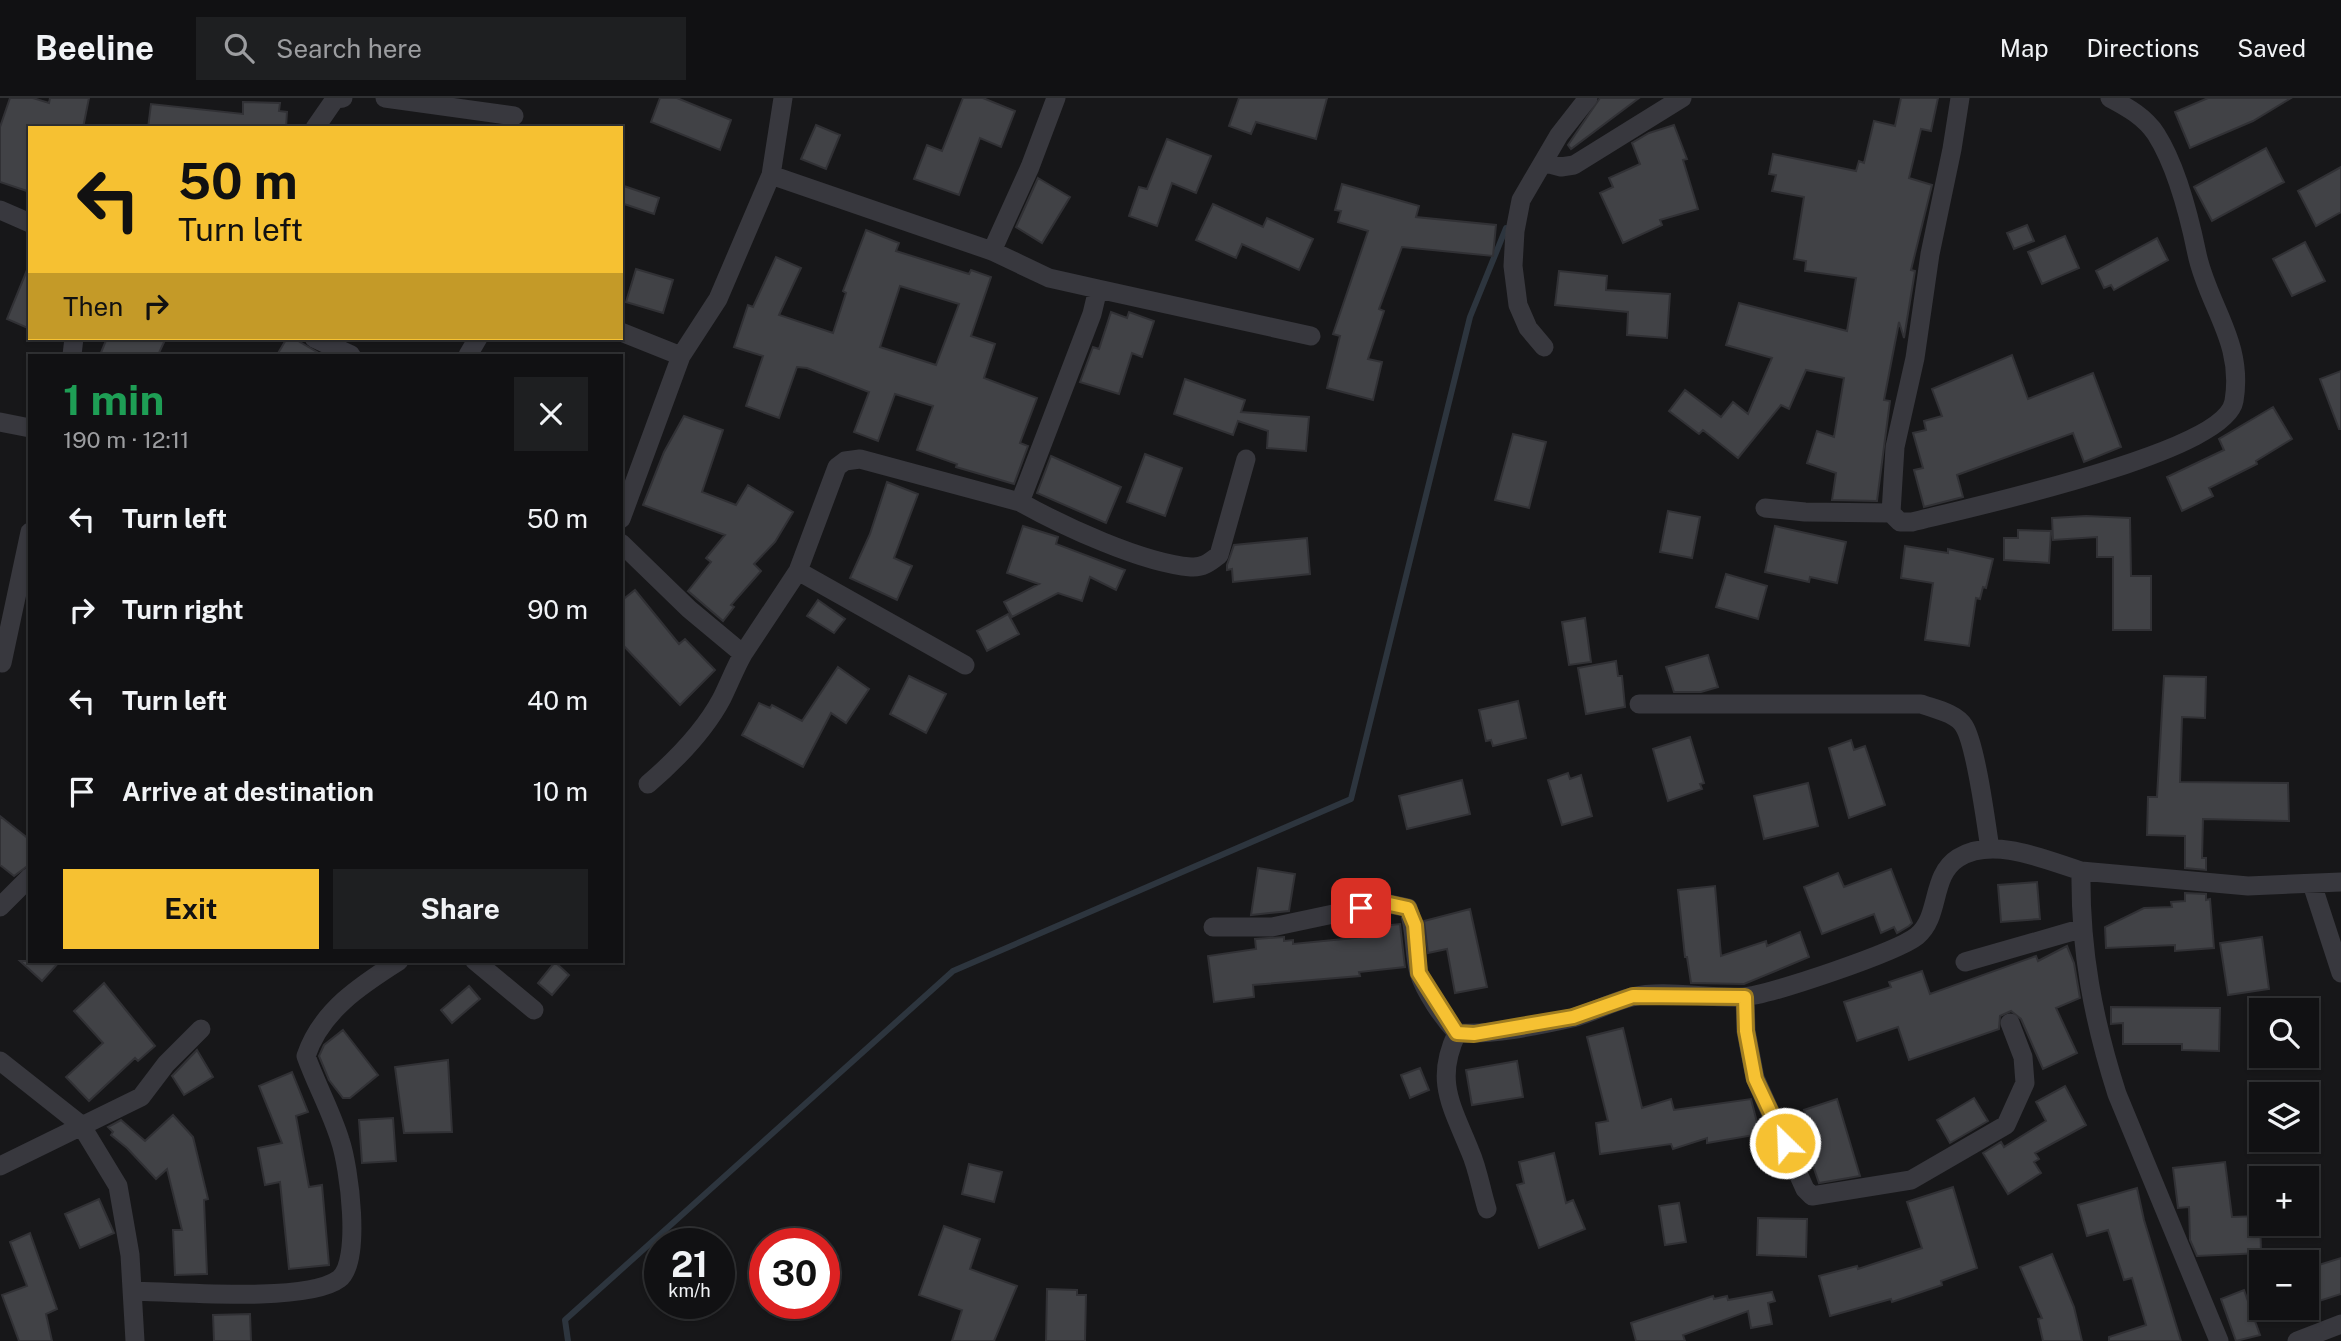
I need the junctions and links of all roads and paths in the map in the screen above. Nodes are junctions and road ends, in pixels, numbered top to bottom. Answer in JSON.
{"nodes":[{"id":1,"x":338,"y":98,"type":"edge"},
{"id":2,"x":385,"y":98,"type":"edge"},
{"id":3,"x":783,"y":98,"type":"edge"},
{"id":4,"x":1056,"y":98,"type":"edge"},
{"id":5,"x":1588,"y":98,"type":"edge"},
{"id":6,"x":1682,"y":98,"type":"edge"},
{"id":7,"x":1959,"y":98,"type":"edge"},
{"id":8,"x":2110,"y":98,"type":"edge"},
{"id":9,"x":513,"y":114,"type":"edge"},
{"id":10,"x":317,"y":126,"type":"edge"},
{"id":11,"x":1546,"y":163,"type":"junction"},
{"id":12,"x":771,"y":175,"type":"junction"},
{"id":13,"x":0,"y":210,"type":"edge"},
{"id":14,"x":28,"y":222,"type":"edge"},
{"id":15,"x":992,"y":251,"type":"junction"},
{"id":16,"x":1098,"y":289,"type":"junction"},
{"id":17,"x":623,"y":333,"type":"edge"},
{"id":18,"x":1311,"y":336,"type":"dead end"},
{"id":19,"x":318,"y":340,"type":"edge"},
{"id":20,"x":1544,"y":347,"type":"dead end"},
{"id":21,"x":349,"y":354,"type":"edge"},
{"id":22,"x":681,"y":356,"type":"junction"},
{"id":23,"x":0,"y":422,"type":"edge"},
{"id":24,"x":28,"y":428,"type":"edge"},
{"id":25,"x":1246,"y":458,"type":"dead end"},
{"id":26,"x":1020,"y":502,"type":"junction"},
{"id":27,"x":1765,"y":508,"type":"dead end"},
{"id":28,"x":1891,"y":513,"type":"junction"},
{"id":29,"x":623,"y":514,"type":"edge"},
{"id":30,"x":28,"y":541,"type":"edge"},
{"id":31,"x":623,"y":545,"type":"edge"},
{"id":32,"x":797,"y":572,"type":"junction"},
{"id":33,"x":743,"y":654,"type":"junction"},
{"id":34,"x":2,"y":663,"type":"dead end"},
{"id":35,"x":965,"y":665,"type":"dead end"},
{"id":36,"x":1639,"y":704,"type":"dead end"},
{"id":37,"x":648,"y":785,"type":"dead end"},
{"id":38,"x":1990,"y":849,"type":"junction"},
{"id":39,"x":2081,"y":871,"type":"junction"},
{"id":40,"x":28,"y":879,"type":"edge"},
{"id":41,"x":2341,"y":882,"type":"edge"},
{"id":42,"x":2312,"y":884,"type":"junction"},
{"id":43,"x":0,"y":907,"type":"edge"},
{"id":44,"x":1213,"y":927,"type":"dead end"},
{"id":45,"x":2080,"y":929,"type":"junction"},
{"id":46,"x":1965,"y":962,"type":"dead end"},
{"id":47,"x":396,"y":963,"type":"edge"},
{"id":48,"x":477,"y":963,"type":"edge"},
{"id":49,"x":2341,"y":973,"type":"edge"},
{"id":50,"x":1745,"y":997,"type":"junction"},
{"id":51,"x":534,"y":1010,"type":"dead end"},
{"id":52,"x":2010,"y":1023,"type":"dead end"},
{"id":53,"x":201,"y":1029,"type":"dead end"},
{"id":54,"x":1457,"y":1033,"type":"junction"},
{"id":55,"x":0,"y":1061,"type":"edge"},
{"id":56,"x":81,"y":1125,"type":"junction"},
{"id":57,"x":0,"y":1166,"type":"edge"},
{"id":58,"x":1486,"y":1209,"type":"dead end"},
{"id":59,"x":133,"y":1291,"type":"junction"},
{"id":60,"x":2341,"y":1324,"type":"edge"},
{"id":61,"x":135,"y":1341,"type":"edge"},
{"id":62,"x":2219,"y":1341,"type":"edge"},
{"id":63,"x":2297,"y":1341,"type":"edge"}],
"edges":[{"from":1,"to":10,"type":"street"},
{"from":2,"to":9,"type":"street"},
{"from":3,"to":12,"type":"street"},
{"from":4,"to":15,"type":"street"},
{"from":5,"to":11,"type":"street"},
{"from":6,"to":11,"type":"street"},
{"from":7,"to":28,"type":"street"},
{"from":8,"to":28,"type":"street"},
{"from":11,"to":20,"type":"street"},
{"from":12,"to":15,"type":"street"},
{"from":12,"to":22,"type":"street"},
{"from":13,"to":14,"type":"street"},
{"from":15,"to":16,"type":"street"},
{"from":16,"to":18,"type":"street"},
{"from":16,"to":26,"type":"street"},
{"from":17,"to":22,"type":"street"},
{"from":19,"to":21,"type":"street"},
{"from":22,"to":29,"type":"street"},
{"from":23,"to":24,"type":"street"},
{"from":25,"to":26,"type":"street"},
{"from":26,"to":32,"type":"street"},
{"from":27,"to":28,"type":"street"},
{"from":30,"to":34,"type":"street"},
{"from":31,"to":33,"type":"street"},
{"from":32,"to":33,"type":"street"},
{"from":32,"to":35,"type":"street"},
{"from":33,"to":37,"type":"street"},
{"from":36,"to":38,"type":"street"},
{"from":38,"to":39,"type":"street"},
{"from":38,"to":50,"type":"street"},
{"from":39,"to":42,"type":"street"},
{"from":39,"to":45,"type":"street"},
{"from":40,"to":43,"type":"street"},
{"from":41,"to":42,"type":"street"},
{"from":42,"to":49,"type":"street"},
{"from":44,"to":54,"type":"street"},
{"from":45,"to":46,"type":"street"},
{"from":45,"to":62,"type":"street"},
{"from":47,"to":59,"type":"street"},
{"from":48,"to":51,"type":"street"},
{"from":50,"to":52,"type":"street"},
{"from":50,"to":54,"type":"street"},
{"from":53,"to":56,"type":"street"},
{"from":54,"to":58,"type":"street"},
{"from":55,"to":56,"type":"street"},
{"from":56,"to":57,"type":"street"},
{"from":56,"to":59,"type":"street"},
{"from":59,"to":61,"type":"street"},
{"from":60,"to":63,"type":"street"}]}
